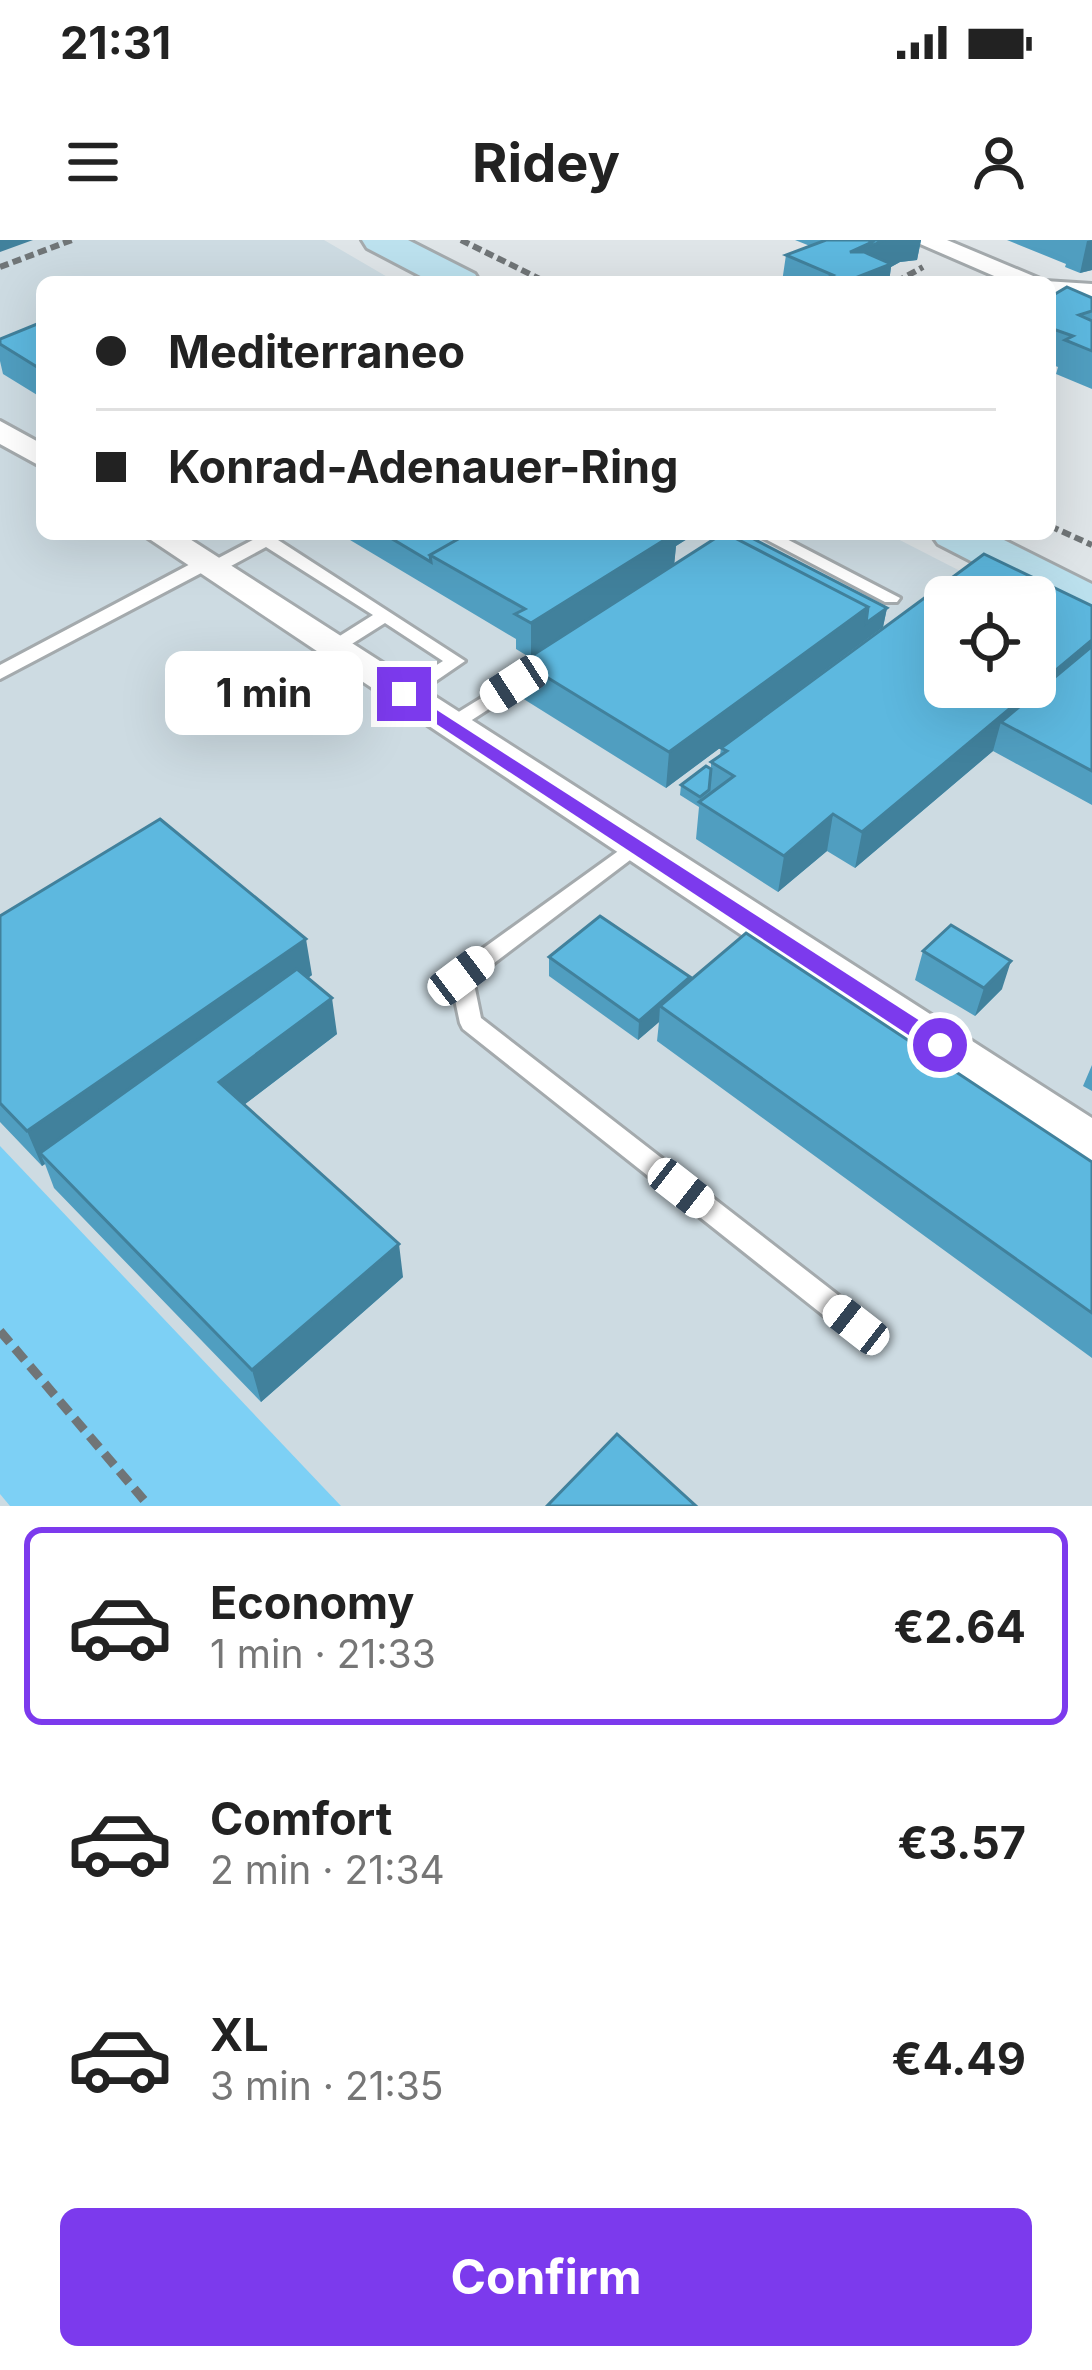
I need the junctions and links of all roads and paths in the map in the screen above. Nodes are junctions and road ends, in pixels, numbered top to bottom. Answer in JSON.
{"nodes":[{"id":1,"x":72,"y":240,"type":"edge"},
{"id":2,"x":380,"y":240,"type":"edge"},
{"id":3,"x":461,"y":240,"type":"edge"},
{"id":4,"x":924,"y":240,"type":"edge"},
{"id":5,"x":0,"y":267,"type":"edge"},
{"id":6,"x":449,"y":276,"type":"edge"},
{"id":7,"x":534,"y":276,"type":"edge"},
{"id":8,"x":1017,"y":276,"type":"edge"},
{"id":9,"x":1056,"y":289,"type":"edge"},
{"id":10,"x":1089,"y":293,"type":"edge"},
{"id":11,"x":0,"y":430,"type":"edge"},
{"id":12,"x":36,"y":454,"type":"edge"},
{"id":13,"x":1056,"y":529,"type":"edge"},
{"id":14,"x":168,"y":540,"type":"edge"},
{"id":15,"x":265,"y":540,"type":"edge"},
{"id":16,"x":276,"y":540,"type":"edge"},
{"id":17,"x":776,"y":540,"type":"edge"},
{"id":18,"x":967,"y":540,"type":"edge"},
{"id":19,"x":1092,"y":545,"type":"edge"},
{"id":20,"x":208,"y":566,"type":"junction"},
{"id":21,"x":891,"y":598,"type":"dead end"},
{"id":22,"x":1092,"y":602,"type":"edge"},
{"id":23,"x":385,"y":615,"type":"junction"},
{"id":24,"x":333,"y":648,"type":"junction"},
{"id":25,"x":567,"y":651,"type":"edge"},
{"id":26,"x":0,"y":674,"type":"edge"},
{"id":27,"x":404,"y":694,"type":"junction"},
{"id":28,"x":451,"y":725,"type":"junction"},
{"id":29,"x":635,"y":846,"type":"junction"},
{"id":30,"x":1092,"y":1144,"type":"edge"},
{"id":31,"x":856,"y":1325,"type":"dead end"},
{"id":32,"x":0,"y":1331,"type":"edge"},
{"id":33,"x":149,"y":1506,"type":"edge"}],
"edges":[{"from":1,"to":5,"type":"path"},
{"from":2,"to":6,"type":"street"},
{"from":3,"to":7,"type":"path"},
{"from":4,"to":8,"type":"street"},
{"from":9,"to":10,"type":"street"},
{"from":11,"to":12,"type":"street"},
{"from":13,"to":19,"type":"path"},
{"from":14,"to":20,"type":"street"},
{"from":15,"to":20,"type":"lane"},
{"from":16,"to":23,"type":"lane"},
{"from":17,"to":21,"type":"lane"},
{"from":18,"to":22,"type":"street"},
{"from":20,"to":24,"type":"street"},
{"from":20,"to":26,"type":"lane"},
{"from":23,"to":24,"type":"lane"},
{"from":23,"to":27,"type":"lane"},
{"from":24,"to":27,"type":"street"},
{"from":25,"to":28,"type":"lane"},
{"from":27,"to":28,"type":"street"},
{"from":28,"to":29,"type":"street"},
{"from":29,"to":30,"type":"street"},
{"from":29,"to":31,"type":"lane"},
{"from":32,"to":33,"type":"path"}]}
